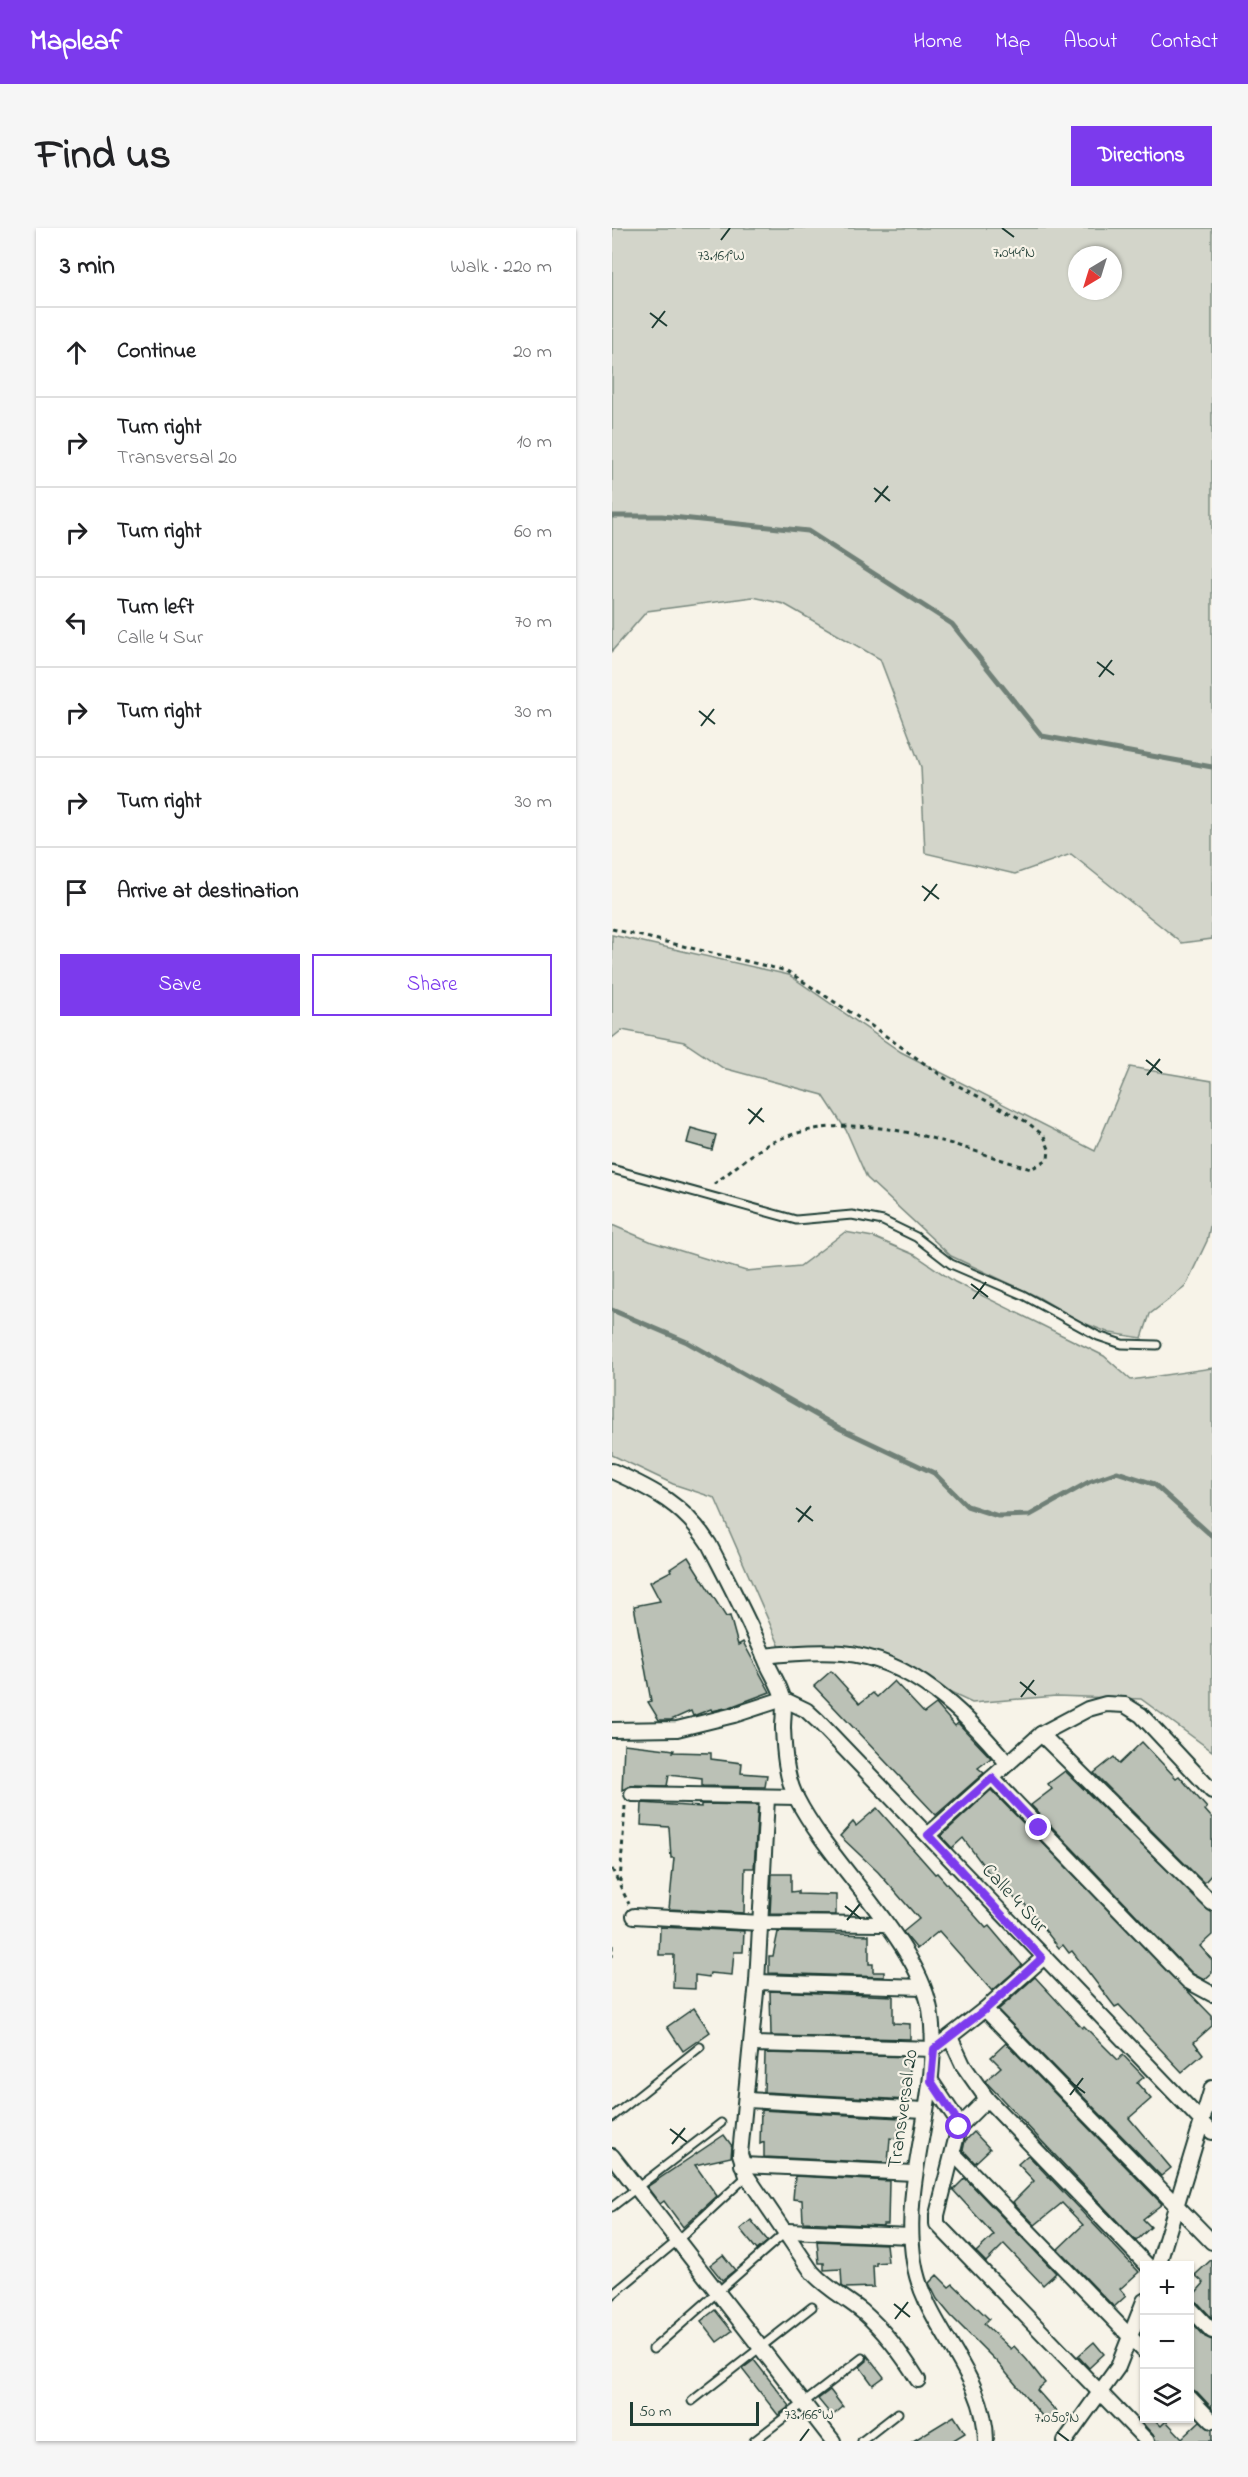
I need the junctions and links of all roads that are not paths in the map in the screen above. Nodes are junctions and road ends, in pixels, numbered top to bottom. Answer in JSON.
{"nodes":[{"id":1,"x":612,"y":1169,"type":"edge"},
{"id":2,"x":1157,"y":1345,"type":"dead end"},
{"id":3,"x":612,"y":1471,"type":"edge"},
{"id":4,"x":764,"y":1656,"type":"junction"},
{"id":5,"x":783,"y":1699,"type":"junction"},
{"id":6,"x":612,"y":1730,"type":"edge"},
{"id":7,"x":1041,"y":1734,"type":"junction"},
{"id":8,"x":1006,"y":1763,"type":"junction"},
{"id":9,"x":992,"y":1778,"type":"junction"},
{"id":10,"x":1212,"y":1791,"type":"edge"},
{"id":11,"x":632,"y":1794,"type":"road end"},
{"id":12,"x":796,"y":1797,"type":"junction"},
{"id":13,"x":767,"y":1798,"type":"junction"},
{"id":14,"x":928,"y":1835,"type":"junction"},
{"id":15,"x":1212,"y":1903,"type":"edge"},
{"id":16,"x":634,"y":1916,"type":"road end"},
{"id":17,"x":761,"y":1923,"type":"junction"},
{"id":18,"x":885,"y":1924,"type":"junction"},
{"id":19,"x":1042,"y":1958,"type":"junction"},
{"id":20,"x":757,"y":1982,"type":"junction"},
{"id":21,"x":922,"y":1987,"type":"junction"},
{"id":22,"x":1212,"y":1994,"type":"edge"},
{"id":23,"x":986,"y":2009,"type":"junction"},
{"id":24,"x":950,"y":2037,"type":"junction"},
{"id":25,"x":752,"y":2044,"type":"junction"},
{"id":26,"x":700,"y":2047,"type":"dead end"},
{"id":27,"x":934,"y":2049,"type":"junction"},
{"id":28,"x":931,"y":2081,"type":"junction"},
{"id":29,"x":1212,"y":2088,"type":"edge"},
{"id":30,"x":987,"y":2099,"type":"junction"},
{"id":31,"x":747,"y":2100,"type":"junction"},
{"id":32,"x":924,"y":2110,"type":"junction"},
{"id":33,"x":612,"y":2116,"type":"edge"},
{"id":34,"x":721,"y":2123,"type":"dead end"},
{"id":35,"x":959,"y":2127,"type":"junction"},
{"id":36,"x":1207,"y":2128,"type":"edge"},
{"id":37,"x":953,"y":2153,"type":"junction"},
{"id":38,"x":612,"y":2156,"type":"edge"},
{"id":39,"x":745,"y":2170,"type":"junction"},
{"id":40,"x":914,"y":2174,"type":"junction"},
{"id":41,"x":638,"y":2188,"type":"junction"},
{"id":42,"x":1177,"y":2204,"type":"junction"},
{"id":43,"x":612,"y":2207,"type":"edge"},
{"id":44,"x":787,"y":2231,"type":"junction"},
{"id":45,"x":911,"y":2236,"type":"junction"},
{"id":46,"x":677,"y":2241,"type":"junction"},
{"id":47,"x":1212,"y":2242,"type":"edge"},
{"id":48,"x":1144,"y":2261,"type":"edge"},
{"id":49,"x":1159,"y":2261,"type":"edge"},
{"id":50,"x":718,"y":2293,"type":"junction"},
{"id":51,"x":612,"y":2295,"type":"edge"},
{"id":52,"x":812,"y":2307,"type":"dead end"},
{"id":53,"x":1140,"y":2311,"type":"edge"},
{"id":54,"x":1194,"y":2312,"type":"edge"},
{"id":55,"x":1212,"y":2331,"type":"edge"},
{"id":56,"x":1130,"y":2336,"type":"junction"},
{"id":57,"x":1140,"y":2347,"type":"edge"},
{"id":58,"x":761,"y":2348,"type":"junction"},
{"id":59,"x":653,"y":2349,"type":"dead end"},
{"id":60,"x":862,"y":2358,"type":"dead end"},
{"id":61,"x":918,"y":2380,"type":"dead end"},
{"id":62,"x":1102,"y":2392,"type":"junction"},
{"id":63,"x":692,"y":2401,"type":"dead end"},
{"id":64,"x":1194,"y":2402,"type":"edge"},
{"id":65,"x":804,"y":2403,"type":"junction"},
{"id":66,"x":897,"y":2413,"type":"dead end"},
{"id":67,"x":1212,"y":2421,"type":"edge"},
{"id":68,"x":754,"y":2441,"type":"edge"},
{"id":69,"x":833,"y":2441,"type":"edge"},
{"id":70,"x":862,"y":2441,"type":"edge"},
{"id":71,"x":986,"y":2441,"type":"edge"},
{"id":72,"x":1065,"y":2441,"type":"edge"},
{"id":73,"x":1147,"y":2441,"type":"edge"}],
"edges":[{"from":1,"to":2,"type":"lane"},
{"from":3,"to":4,"type":"street"},
{"from":4,"to":5,"type":"street"},
{"from":4,"to":8,"type":"street"},
{"from":5,"to":6,"type":"street"},
{"from":5,"to":12,"type":"street","name":"Transversal 20"},
{"from":5,"to":14,"type":"street","name":"Calle 4 Sur"},
{"from":7,"to":8,"type":"street"},
{"from":7,"to":10,"type":"street"},
{"from":7,"to":15,"type":"street"},
{"from":8,"to":9,"type":"street"},
{"from":9,"to":14,"type":"street"},
{"from":9,"to":22,"type":"street"},
{"from":11,"to":13,"type":"street"},
{"from":12,"to":13,"type":"street"},
{"from":12,"to":18,"type":"street","name":"Transversal 20"},
{"from":13,"to":17,"type":"street"},
{"from":14,"to":19,"type":"street","name":"Calle 4 Sur"},
{"from":16,"to":17,"type":"street"},
{"from":17,"to":18,"type":"street"},
{"from":17,"to":20,"type":"street"},
{"from":18,"to":21,"type":"street","name":"Transversal 20"},
{"from":19,"to":23,"type":"street"},
{"from":19,"to":36,"type":"street","name":"Calle 4 Sur"},
{"from":20,"to":21,"type":"street"},
{"from":20,"to":25,"type":"street"},
{"from":21,"to":27,"type":"street","name":"Transversal 20"},
{"from":23,"to":24,"type":"street"},
{"from":23,"to":42,"type":"street"},
{"from":24,"to":27,"type":"street"},
{"from":24,"to":30,"type":"street"},
{"from":25,"to":27,"type":"street"},
{"from":25,"to":31,"type":"street"},
{"from":26,"to":33,"type":"lane"},
{"from":27,"to":28,"type":"street","name":"Transversal 20"},
{"from":28,"to":32,"type":"street","name":"Transversal 20"},
{"from":28,"to":35,"type":"street"},
{"from":29,"to":36,"type":"street"},
{"from":30,"to":35,"type":"street"},
{"from":30,"to":48,"type":"street"},
{"from":31,"to":32,"type":"street"},
{"from":31,"to":39,"type":"street"},
{"from":32,"to":40,"type":"street","name":"Transversal 20"},
{"from":34,"to":41,"type":"lane"},
{"from":35,"to":37,"type":"street"},
{"from":36,"to":42,"type":"street"},
{"from":37,"to":56,"type":"street"},
{"from":37,"to":62,"type":"street"},
{"from":38,"to":41,"type":"street"},
{"from":39,"to":40,"type":"street"},
{"from":39,"to":44,"type":"street"},
{"from":39,"to":46,"type":"lane"},
{"from":40,"to":45,"type":"street","name":"Transversal 20"},
{"from":41,"to":43,"type":"lane"},
{"from":41,"to":46,"type":"street"},
{"from":42,"to":47,"type":"street"},
{"from":42,"to":49,"type":"street"},
{"from":44,"to":45,"type":"street"},
{"from":44,"to":50,"type":"lane"},
{"from":44,"to":61,"type":"street"},
{"from":45,"to":71,"type":"street","name":"Transversal 20"},
{"from":46,"to":50,"type":"street"},
{"from":46,"to":51,"type":"lane"},
{"from":50,"to":58,"type":"street"},
{"from":50,"to":59,"type":"lane"},
{"from":52,"to":58,"type":"lane"},
{"from":53,"to":56,"type":"street"},
{"from":54,"to":55,"type":"street"},
{"from":56,"to":57,"type":"street"},
{"from":56,"to":62,"type":"street"},
{"from":58,"to":63,"type":"lane"},
{"from":58,"to":65,"type":"street"},
{"from":60,"to":65,"type":"lane"},
{"from":62,"to":72,"type":"street"},
{"from":62,"to":73,"type":"street"},
{"from":64,"to":67,"type":"street"},
{"from":65,"to":68,"type":"lane"},
{"from":65,"to":69,"type":"street"},
{"from":66,"to":70,"type":"lane"}]}
